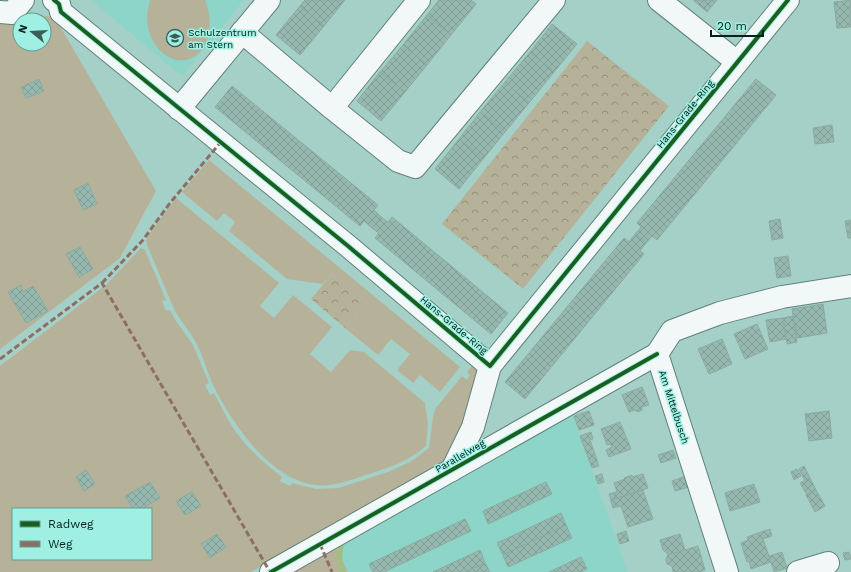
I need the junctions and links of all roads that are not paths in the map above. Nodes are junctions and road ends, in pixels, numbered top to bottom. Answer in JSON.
{"nodes":[{"id":1,"x":23,"y":0,"type":"edge"},
{"id":2,"x":269,"y":0,"type":"edge"},
{"id":3,"x":419,"y":0,"type":"edge"},
{"id":4,"x":554,"y":0,"type":"edge"},
{"id":5,"x":659,"y":0,"type":"edge"},
{"id":6,"x":788,"y":0,"type":"edge"},
{"id":7,"x":56,"y":2,"type":"edge"},
{"id":8,"x":0,"y":12,"type":"edge"},
{"id":9,"x":242,"y":32,"type":"junction"},
{"id":10,"x":737,"y":62,"type":"junction"},
{"id":11,"x":332,"y":108,"type":"junction"},
{"id":12,"x":179,"y":109,"type":"junction"},
{"id":13,"x":851,"y":286,"type":"edge"},
{"id":14,"x":657,"y":354,"type":"junction"},
{"id":15,"x":490,"y":366,"type":"junction"},
{"id":16,"x":473,"y":427,"type":"junction"},
{"id":17,"x":509,"y":437,"type":"junction"},
{"id":18,"x":452,"y":470,"type":"junction"},
{"id":19,"x":828,"y":563,"type":"dead end"},
{"id":20,"x":271,"y":572,"type":"edge"},
{"id":21,"x":727,"y":572,"type":"edge"},
{"id":22,"x":798,"y":572,"type":"edge"}],
"edges":[{"from":1,"to":8,"type":"street"},
{"from":2,"to":9,"type":"street"},
{"from":3,"to":11,"type":"street"},
{"from":4,"to":11,"type":"street"},
{"from":5,"to":10,"type":"street"},
{"from":6,"to":10,"type":"street","name":"Hans-Grade-Ring"},
{"from":7,"to":12,"type":"street","name":"Hans-Grade-Ring"},
{"from":9,"to":11,"type":"street"},
{"from":9,"to":12,"type":"street"},
{"from":10,"to":15,"type":"street","name":"Hans-Grade-Ring"},
{"from":12,"to":15,"type":"street","name":"Hans-Grade-Ring"},
{"from":13,"to":14,"type":"street"},
{"from":14,"to":17,"type":"street","name":"Parallelweg"},
{"from":14,"to":21,"type":"street","name":"Am Mittelbusch"},
{"from":15,"to":16,"type":"street"},
{"from":16,"to":17,"type":"street"},
{"from":16,"to":18,"type":"street"},
{"from":17,"to":18,"type":"street","name":"Parallelweg"},
{"from":18,"to":20,"type":"street","name":"Parallelweg"},
{"from":19,"to":22,"type":"street"}]}
